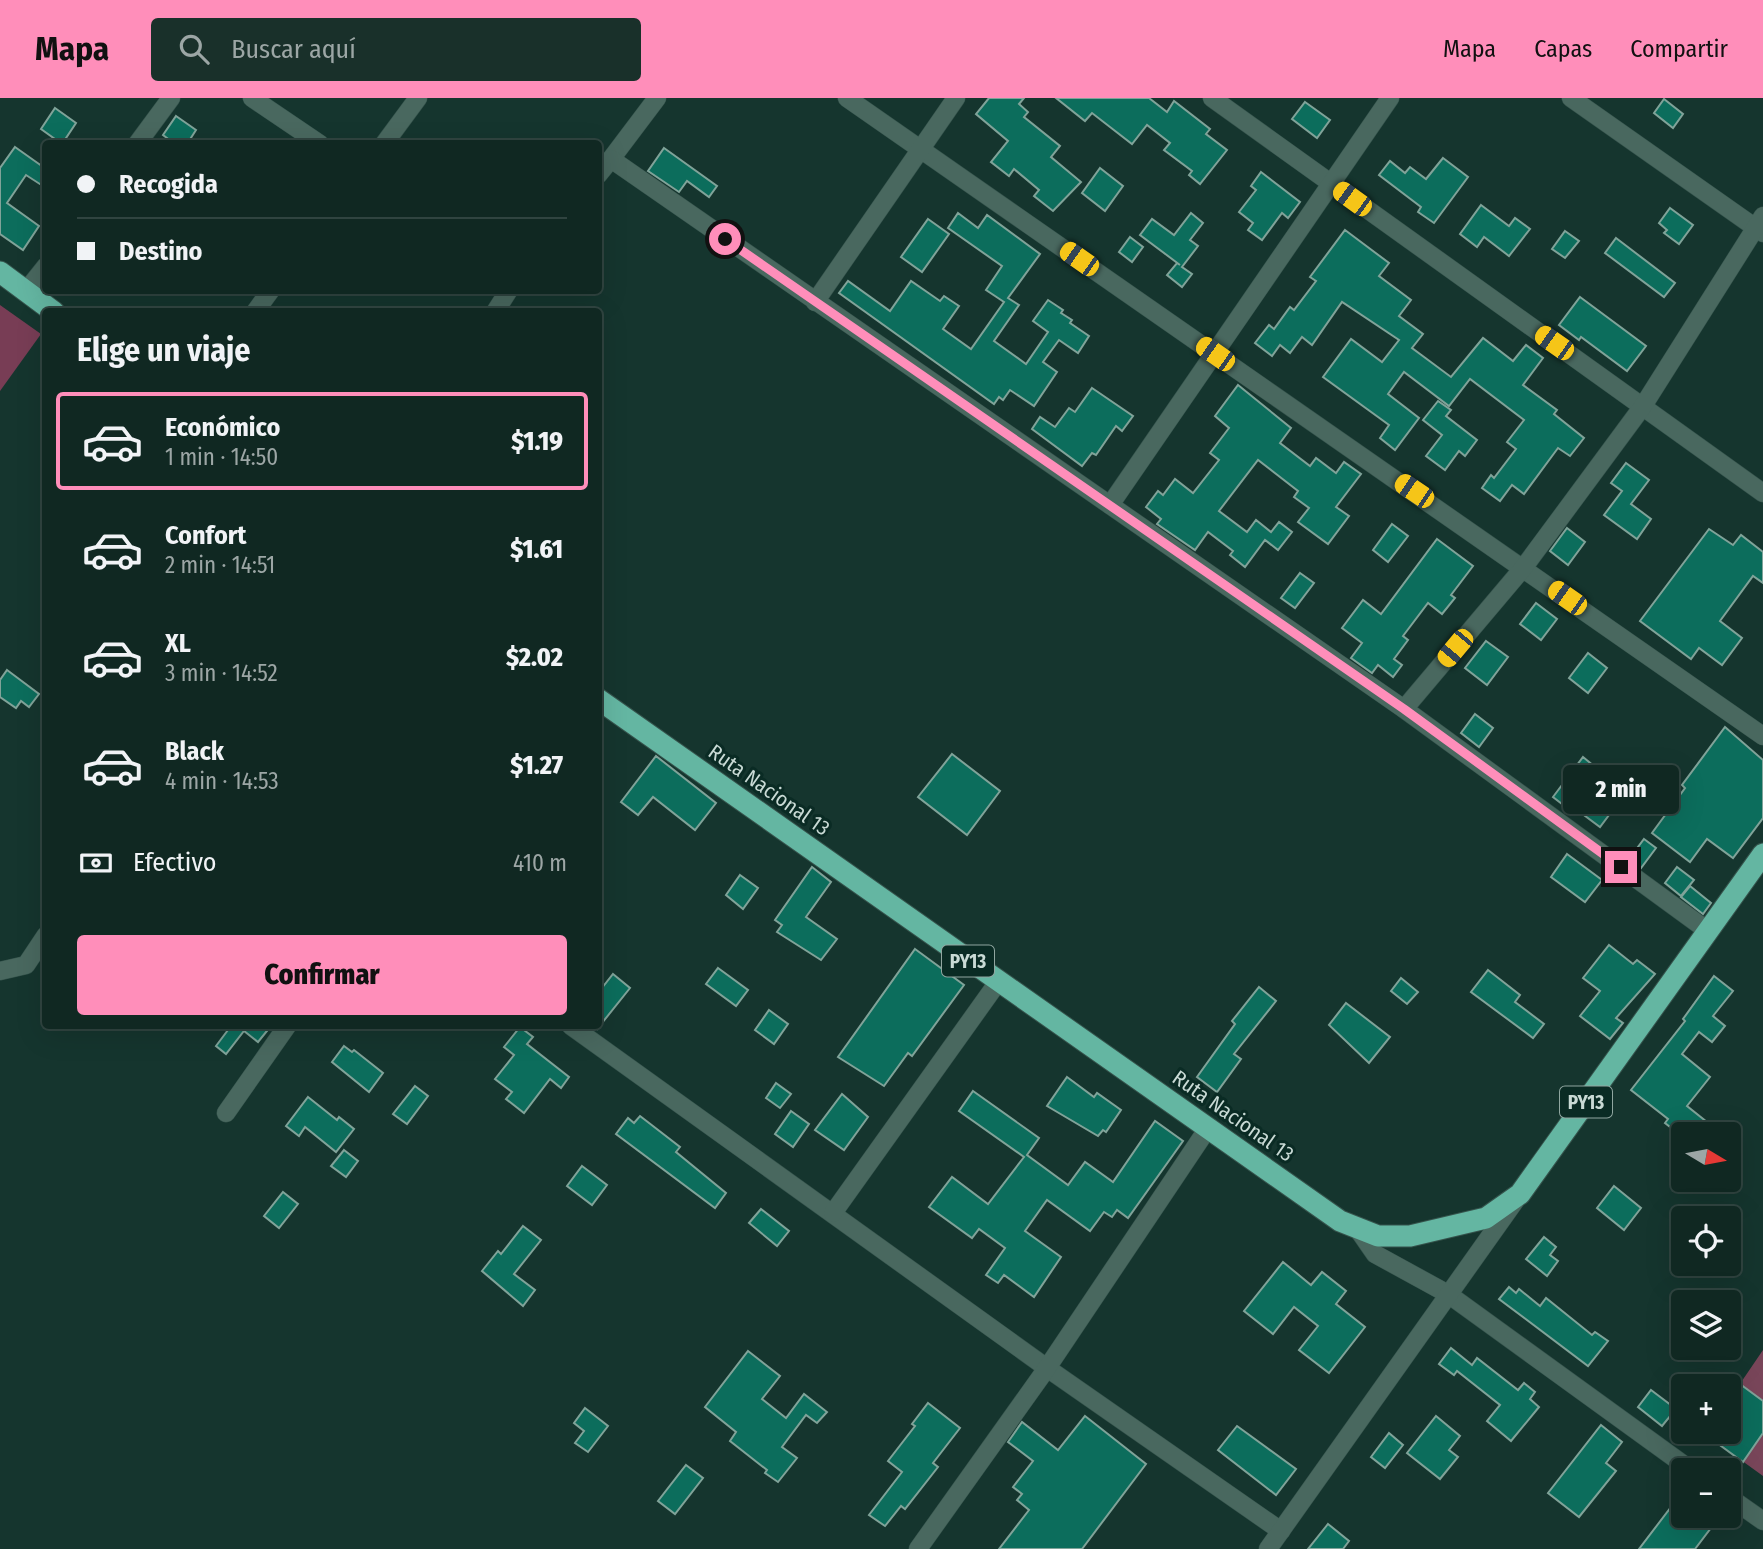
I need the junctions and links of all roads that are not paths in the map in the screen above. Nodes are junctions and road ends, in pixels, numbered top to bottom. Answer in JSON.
{"nodes":[{"id":1,"x":171,"y":98,"type":"edge"},
{"id":2,"x":252,"y":98,"type":"edge"},
{"id":3,"x":418,"y":98,"type":"edge"},
{"id":4,"x":657,"y":98,"type":"edge"},
{"id":5,"x":847,"y":98,"type":"edge"},
{"id":6,"x":956,"y":98,"type":"edge"},
{"id":7,"x":1212,"y":98,"type":"edge"},
{"id":8,"x":1390,"y":98,"type":"edge"},
{"id":9,"x":1571,"y":98,"type":"edge"},
{"id":10,"x":140,"y":140,"type":"edge"},
{"id":11,"x":314,"y":140,"type":"edge"},
{"id":12,"x":387,"y":140,"type":"edge"},
{"id":13,"x":920,"y":149,"type":"junction"},
{"id":14,"x":611,"y":159,"type":"junction"},
{"id":15,"x":602,"y":170,"type":"edge"},
{"id":16,"x":1330,"y":183,"type":"junction"},
{"id":17,"x":1760,"y":226,"type":"edge"},
{"id":18,"x":42,"y":270,"type":"edge"},
{"id":19,"x":0,"y":272,"type":"edge"},
{"id":20,"x":26,"y":291,"type":"junction"},
{"id":21,"x":815,"y":302,"type":"junction"},
{"id":22,"x":49,"y":308,"type":"edge"},
{"id":23,"x":1215,"y":354,"type":"junction"},
{"id":24,"x":1643,"y":406,"type":"junction"},
{"id":25,"x":1763,"y":494,"type":"edge"},
{"id":26,"x":1110,"y":505,"type":"junction"},
{"id":27,"x":1524,"y":567,"type":"junction"},
{"id":28,"x":602,"y":702,"type":"edge"},
{"id":29,"x":1404,"y":709,"type":"junction"},
{"id":30,"x":1763,"y":736,"type":"edge"},
{"id":31,"x":1763,"y":854,"type":"edge"},
{"id":32,"x":1708,"y":931,"type":"junction"},
{"id":33,"x":42,"y":942,"type":"edge"},
{"id":34,"x":0,"y":971,"type":"edge"},
{"id":35,"x":998,"y":982,"type":"junction"},
{"id":36,"x":284,"y":1029,"type":"edge"},
{"id":37,"x":576,"y":1029,"type":"edge"},
{"id":38,"x":226,"y":1113,"type":"dead end"},
{"id":39,"x":1208,"y":1128,"type":"junction"},
{"id":40,"x":1520,"y":1194,"type":"junction"},
{"id":41,"x":833,"y":1213,"type":"junction"},
{"id":42,"x":1357,"y":1228,"type":"junction"},
{"id":43,"x":1448,"y":1294,"type":"junction"},
{"id":44,"x":1047,"y":1368,"type":"junction"},
{"id":45,"x":1674,"y":1458,"type":"edge"},
{"id":46,"x":1741,"y":1505,"type":"edge"},
{"id":47,"x":1763,"y":1521,"type":"edge"},
{"id":48,"x":1281,"y":1531,"type":"junction"},
{"id":49,"x":918,"y":1549,"type":"edge"},
{"id":50,"x":1268,"y":1549,"type":"edge"}],
"edges":[{"from":1,"to":10,"type":"street"},
{"from":2,"to":11,"type":"street"},
{"from":3,"to":12,"type":"street"},
{"from":4,"to":14,"type":"street"},
{"from":5,"to":13,"type":"street"},
{"from":6,"to":13,"type":"street"},
{"from":7,"to":16,"type":"street"},
{"from":8,"to":16,"type":"street"},
{"from":9,"to":17,"type":"street"},
{"from":13,"to":21,"type":"street"},
{"from":13,"to":23,"type":"street"},
{"from":14,"to":15,"type":"street"},
{"from":14,"to":21,"type":"street"},
{"from":16,"to":23,"type":"street"},
{"from":16,"to":24,"type":"street"},
{"from":17,"to":24,"type":"street"},
{"from":18,"to":20,"type":"street"},
{"from":19,"to":20,"type":"highway"},
{"from":20,"to":22,"type":"highway"},
{"from":21,"to":26,"type":"street"},
{"from":23,"to":26,"type":"street"},
{"from":23,"to":27,"type":"street"},
{"from":24,"to":25,"type":"street"},
{"from":24,"to":27,"type":"street"},
{"from":26,"to":29,"type":"street"},
{"from":27,"to":29,"type":"street"},
{"from":27,"to":30,"type":"street"},
{"from":28,"to":35,"type":"highway","name":"Ruta Nacional 13","number":"PY13"},
{"from":29,"to":32,"type":"street"},
{"from":31,"to":32,"type":"highway","name":"Ruta Nacional 13","number":"PY13"},
{"from":32,"to":40,"type":"highway","name":"Ruta Nacional 13","number":"PY13"},
{"from":33,"to":34,"type":"street"},
{"from":35,"to":39,"type":"highway","name":"Ruta Nacional 13","number":"PY13"},
{"from":35,"to":41,"type":"street"},
{"from":36,"to":38,"type":"street"},
{"from":37,"to":41,"type":"street"},
{"from":39,"to":42,"type":"highway","name":"Ruta Nacional 13","number":"PY13"},
{"from":39,"to":44,"type":"street"},
{"from":40,"to":42,"type":"highway","name":"Ruta Nacional 13","number":"PY13"},
{"from":40,"to":43,"type":"street"},
{"from":41,"to":44,"type":"street"},
{"from":42,"to":43,"type":"street"},
{"from":43,"to":45,"type":"street"},
{"from":43,"to":48,"type":"street"},
{"from":44,"to":48,"type":"street"},
{"from":44,"to":49,"type":"street"},
{"from":46,"to":47,"type":"street"},
{"from":48,"to":50,"type":"street"}]}
